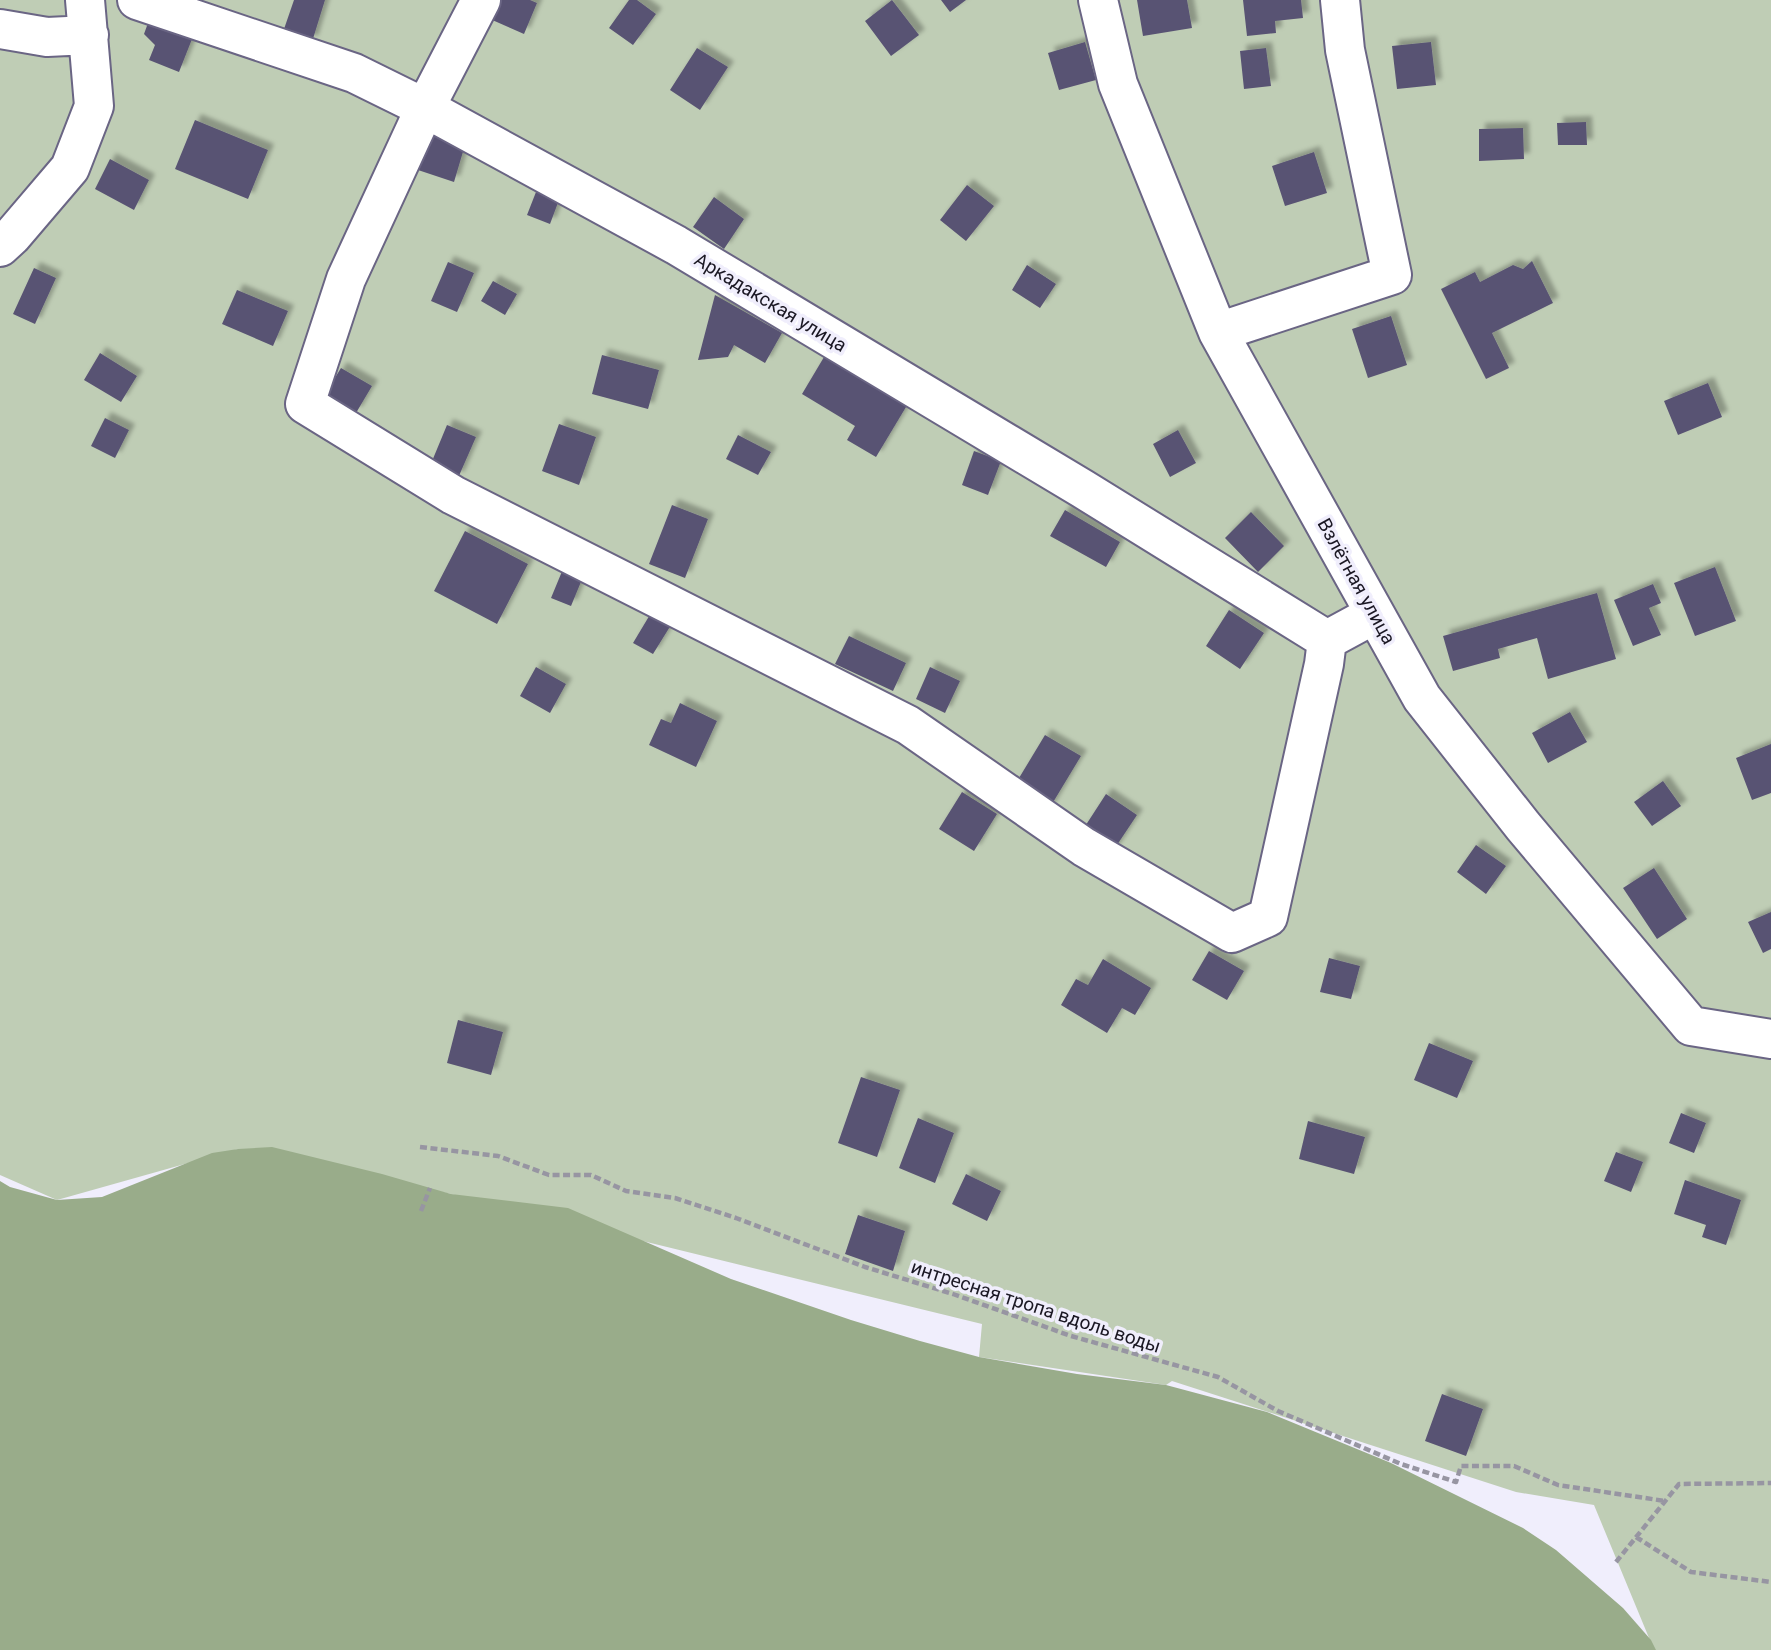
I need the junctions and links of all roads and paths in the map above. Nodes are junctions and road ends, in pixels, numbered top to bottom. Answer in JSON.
{"nodes":[{"id":1,"x":137,"y":0,"type":"edge"},
{"id":2,"x":481,"y":0,"type":"edge"},
{"id":3,"x":1098,"y":0,"type":"edge"},
{"id":4,"x":1340,"y":0,"type":"edge"},
{"id":5,"x":87,"y":17,"type":"edge"},
{"id":6,"x":0,"y":29,"type":"edge"},
{"id":7,"x":425,"y":108,"type":"junction"},
{"id":8,"x":0,"y":247,"type":"edge"},
{"id":9,"x":1218,"y":332,"type":"junction"},
{"id":10,"x":1375,"y":614,"type":"junction"},
{"id":11,"x":1327,"y":640,"type":"junction"},
{"id":12,"x":1771,"y":1039,"type":"edge"},
{"id":13,"x":420,"y":1147,"type":"dead end"},
{"id":14,"x":430,"y":1188,"type":"dead end"},
{"id":15,"x":421,"y":1211,"type":"dead end"},
{"id":16,"x":1771,"y":1483,"type":"edge"},
{"id":17,"x":1665,"y":1501,"type":"junction"},
{"id":18,"x":1636,"y":1537,"type":"junction"},
{"id":19,"x":1616,"y":1562,"type":"dead end"},
{"id":20,"x":1771,"y":1582,"type":"edge"}],
"edges":[{"from":1,"to":7,"type":"street","name":"Аркадакская улица"},
{"from":2,"to":7,"type":"street"},
{"from":3,"to":9,"type":"street","name":"Взлётная улица"},
{"from":4,"to":9,"type":"street"},
{"from":5,"to":6,"type":"street"},
{"from":5,"to":8,"type":"street"},
{"from":7,"to":11,"type":"street","name":"Аркадакская улица"},
{"from":7,"to":11,"type":"street"},
{"from":9,"to":10,"type":"street","name":"Взлётная улица"},
{"from":10,"to":11,"type":"street"},
{"from":10,"to":12,"type":"street","name":"Взлётная улица"},
{"from":13,"to":17,"type":"path","name":"интресная тропа вдоль воды"},
{"from":14,"to":15,"type":"path"},
{"from":16,"to":17,"type":"path"},
{"from":17,"to":18,"type":"path"},
{"from":18,"to":19,"type":"path"},
{"from":18,"to":20,"type":"path"}]}
